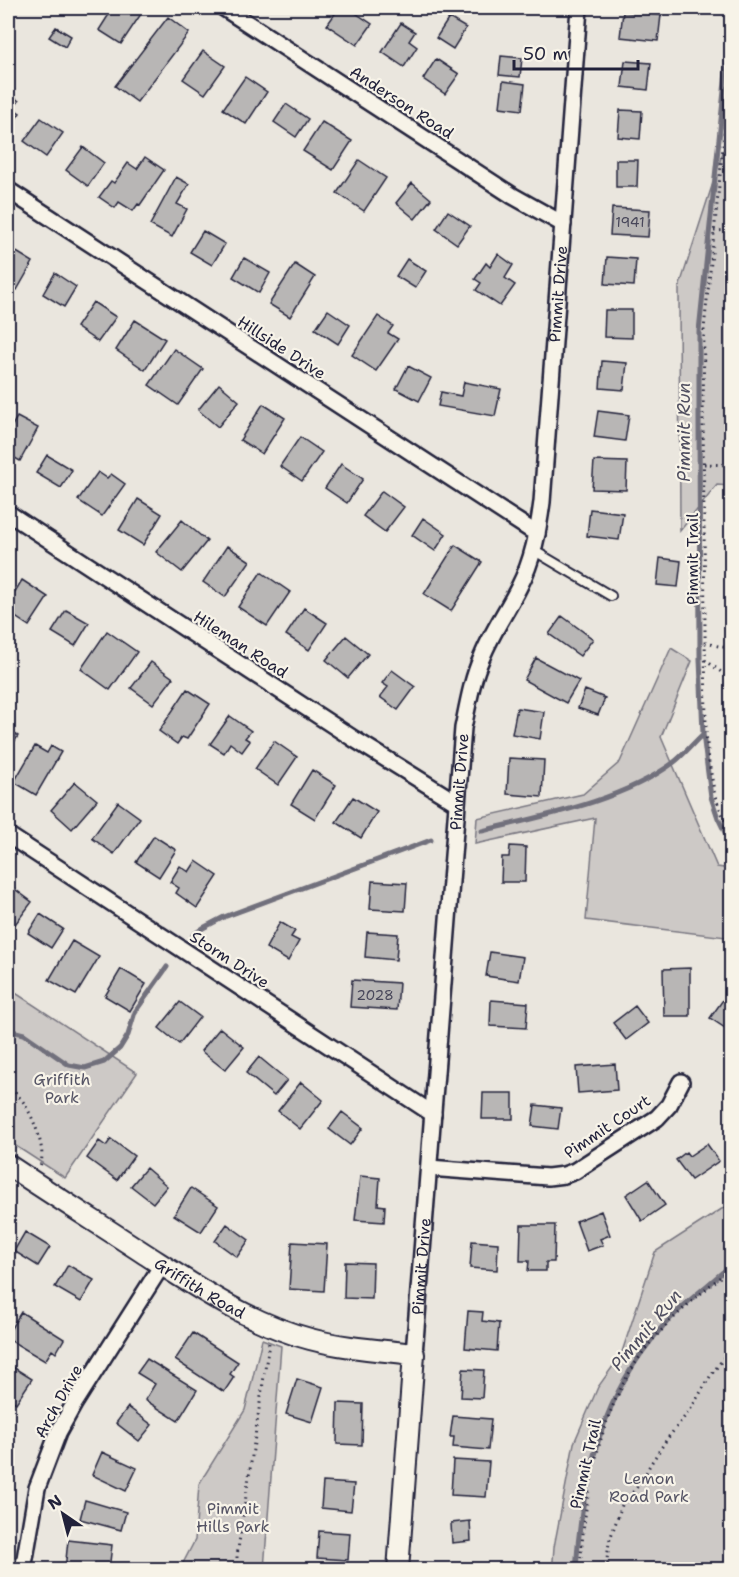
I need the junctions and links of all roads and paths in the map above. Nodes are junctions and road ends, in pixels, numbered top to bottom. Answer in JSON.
{"nodes":[{"id":1,"x":224,"y":8,"type":"edge"},
{"id":2,"x":579,"y":8,"type":"edge"},
{"id":3,"x":732,"y":61,"type":"edge"},
{"id":4,"x":8,"y":190,"type":"edge"},
{"id":5,"x":563,"y":224,"type":"junction"},
{"id":6,"x":732,"y":230,"type":"edge"},
{"id":7,"x":714,"y":231,"type":"junction"},
{"id":8,"x":704,"y":464,"type":"junction"},
{"id":9,"x":732,"y":465,"type":"edge"},
{"id":10,"x":8,"y":513,"type":"edge"},
{"id":11,"x":537,"y":534,"type":"junction"},
{"id":12,"x":533,"y":550,"type":"junction"},
{"id":13,"x":611,"y":596,"type":"dead end"},
{"id":14,"x":705,"y":642,"type":"junction"},
{"id":15,"x":732,"y":649,"type":"edge"},
{"id":16,"x":705,"y":660,"type":"junction"},
{"id":17,"x":732,"y":680,"type":"edge"},
{"id":18,"x":457,"y":803,"type":"junction"},
{"id":19,"x":8,"y":835,"type":"edge"},
{"id":20,"x":732,"y":839,"type":"edge"},
{"id":21,"x":681,"y":1082,"type":"dead end"},
{"id":22,"x":11,"y":1088,"type":"dead end"},
{"id":23,"x":433,"y":1113,"type":"junction"},
{"id":24,"x":8,"y":1165,"type":"edge"},
{"id":25,"x":429,"y":1168,"type":"junction"},
{"id":26,"x":32,"y":1181,"type":"junction"},
{"id":27,"x":162,"y":1265,"type":"junction"},
{"id":28,"x":732,"y":1267,"type":"edge"},
{"id":29,"x":272,"y":1326,"type":"junction"},
{"id":30,"x":732,"y":1347,"type":"edge"},
{"id":31,"x":414,"y":1354,"type":"junction"},
{"id":32,"x":23,"y":1569,"type":"edge"},
{"id":33,"x":237,"y":1569,"type":"edge"},
{"id":34,"x":398,"y":1569,"type":"edge"},
{"id":35,"x":580,"y":1569,"type":"edge"},
{"id":36,"x":609,"y":1569,"type":"edge"}],
"edges":[{"from":1,"to":5,"type":"street","name":"Anderson Road"},
{"from":2,"to":5,"type":"street","name":"Pimmit Drive"},
{"from":3,"to":7,"type":"path","name":"Pimmit Trail"},
{"from":4,"to":11,"type":"street","name":"Hillside Drive"},
{"from":5,"to":11,"type":"street","name":"Pimmit Drive"},
{"from":6,"to":7,"type":"path"},
{"from":7,"to":8,"type":"path","name":"Pimmit Trail"},
{"from":8,"to":9,"type":"path"},
{"from":8,"to":14,"type":"path","name":"Pimmit Trail"},
{"from":10,"to":18,"type":"street","name":"Hileman Road"},
{"from":11,"to":12,"type":"street","name":"Pimmit Drive"},
{"from":12,"to":13,"type":"lane"},
{"from":12,"to":18,"type":"street","name":"Pimmit Drive"},
{"from":14,"to":15,"type":"path"},
{"from":14,"to":16,"type":"path","name":"Pimmit Trail"},
{"from":16,"to":17,"type":"path"},
{"from":16,"to":20,"type":"path","name":"Pimmit Trail"},
{"from":18,"to":23,"type":"street","name":"Pimmit Drive"},
{"from":19,"to":23,"type":"street","name":"Storm Drive"},
{"from":21,"to":25,"type":"street","name":"Pimmit Court"},
{"from":22,"to":26,"type":"path"},
{"from":23,"to":25,"type":"street","name":"Pimmit Drive"},
{"from":24,"to":26,"type":"street","name":"Griffith Road"},
{"from":25,"to":31,"type":"street","name":"Pimmit Drive"},
{"from":26,"to":27,"type":"street","name":"Griffith Road"},
{"from":27,"to":29,"type":"street","name":"Griffith Road"},
{"from":27,"to":32,"type":"street","name":"Arch Drive"},
{"from":28,"to":35,"type":"path","name":"Pimmit Trail"},
{"from":29,"to":31,"type":"street","name":"Griffith Road"},
{"from":29,"to":33,"type":"path"},
{"from":30,"to":36,"type":"path"},
{"from":31,"to":34,"type":"street","name":"Pimmit Drive"}]}
